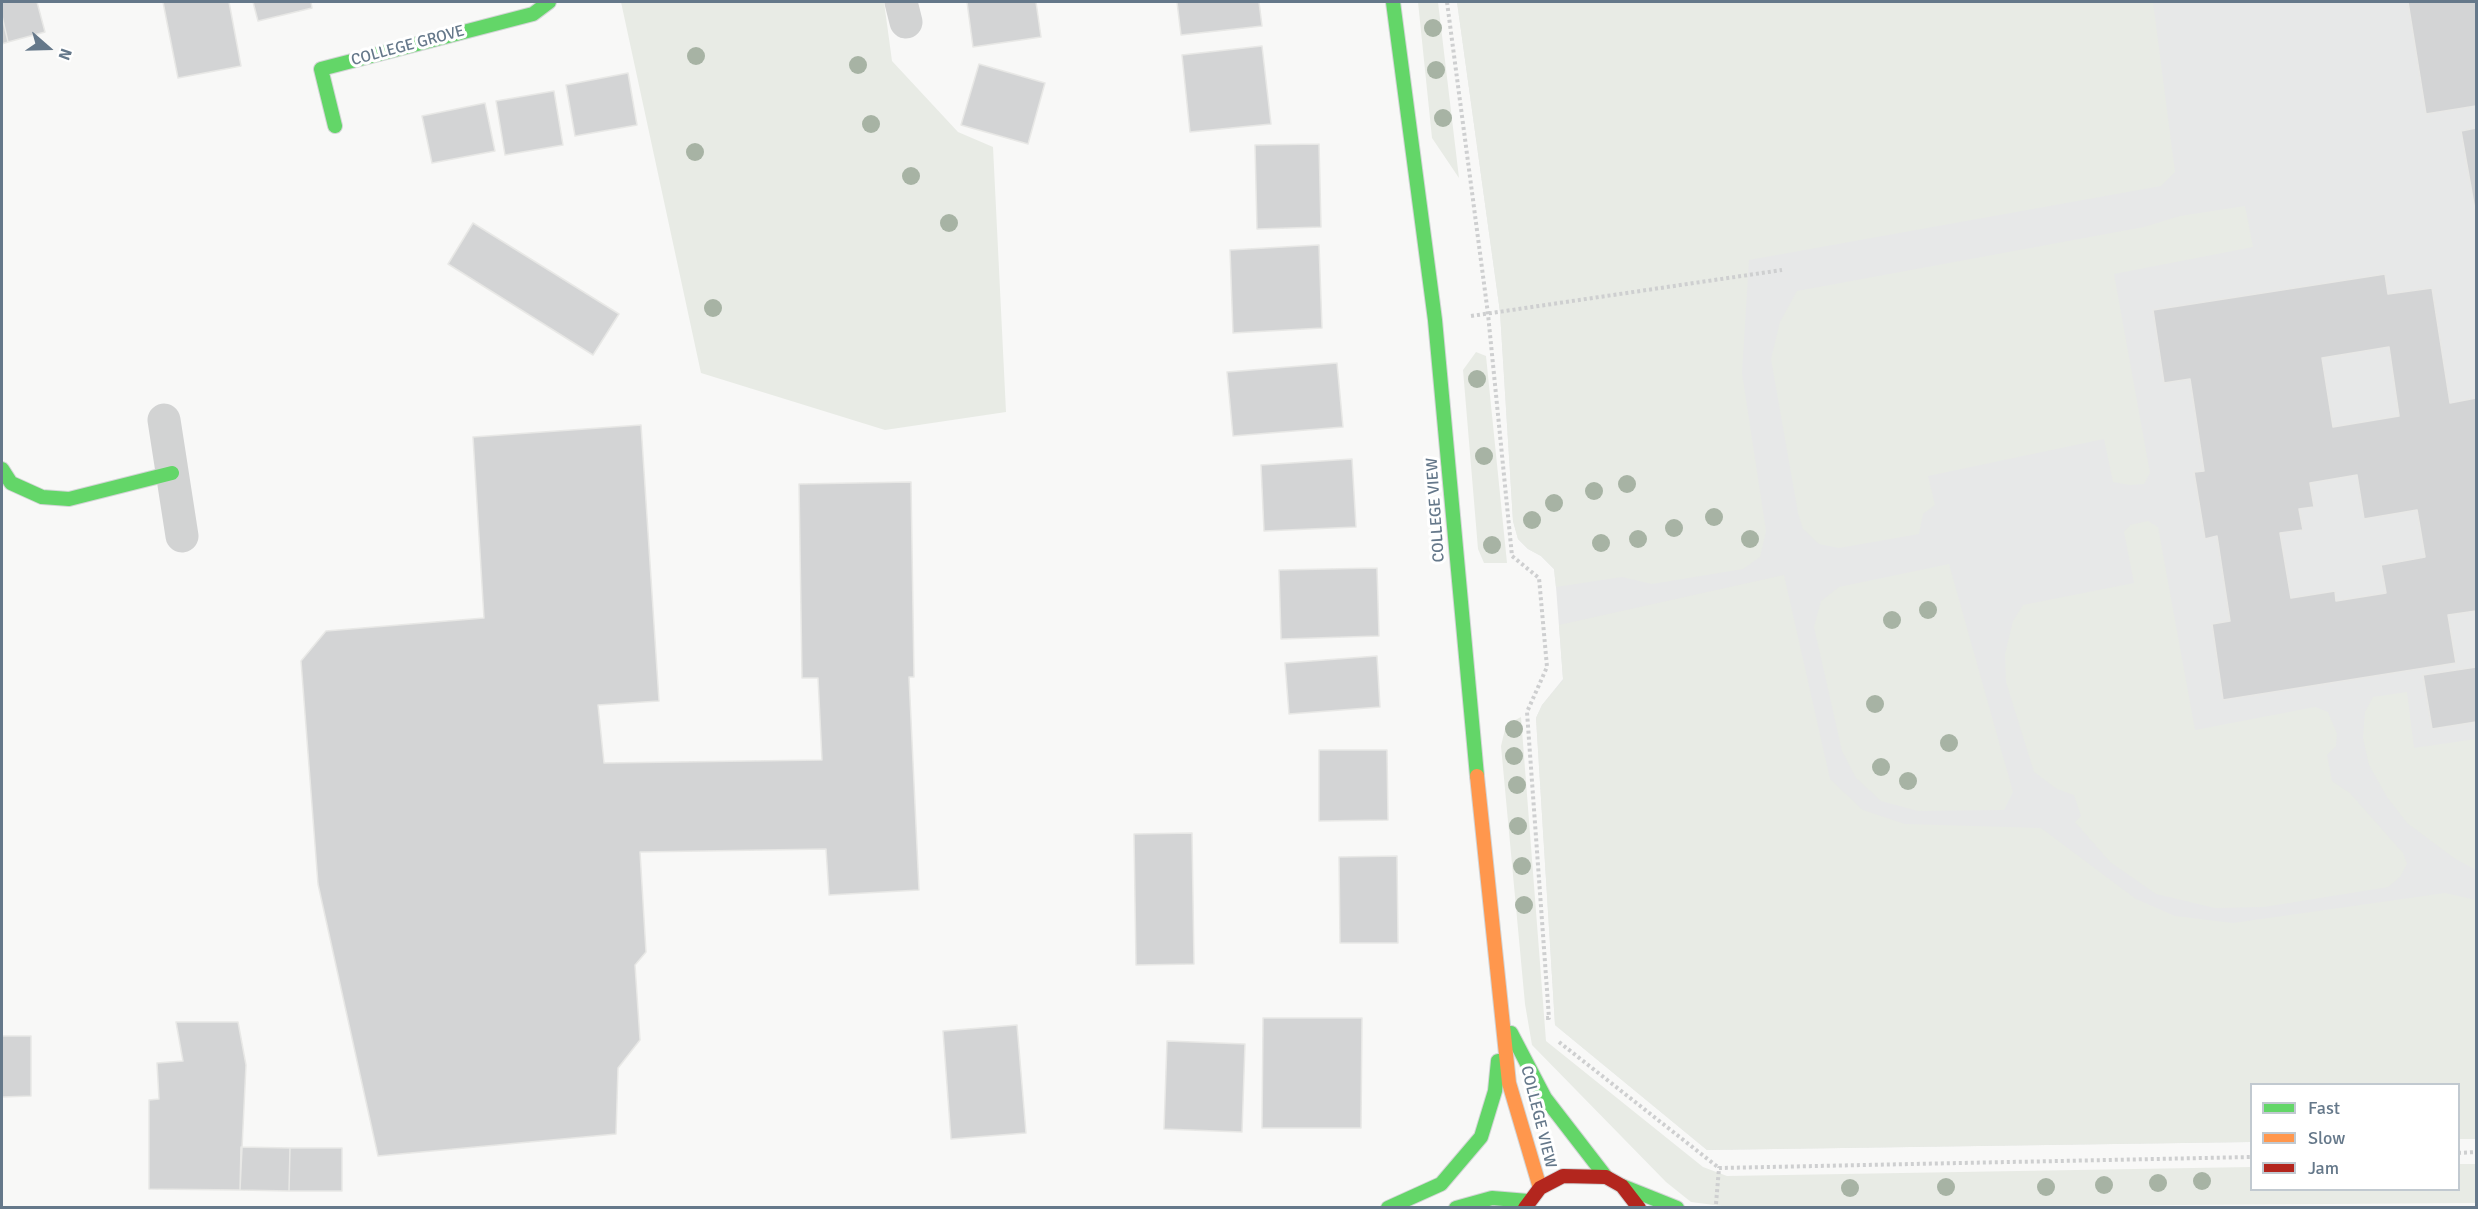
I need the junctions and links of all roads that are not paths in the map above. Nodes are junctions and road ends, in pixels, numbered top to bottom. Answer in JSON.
{"nodes":[{"id":1,"x":549,"y":2,"type":"edge"},
{"id":2,"x":1393,"y":2,"type":"edge"},
{"id":3,"x":335,"y":126,"type":"dead end"},
{"id":4,"x":164,"y":420,"type":"dead end"},
{"id":5,"x":2,"y":469,"type":"edge"},
{"id":6,"x":172,"y":473,"type":"junction"},
{"id":7,"x":182,"y":536,"type":"dead end"},
{"id":8,"x":1504,"y":1018,"type":"junction"},
{"id":9,"x":1605,"y":1178,"type":"junction"},
{"id":10,"x":1622,"y":1186,"type":"junction"},
{"id":11,"x":1539,"y":1188,"type":"junction"},
{"id":12,"x":1526,"y":1204,"type":"edge"},
{"id":13,"x":1388,"y":1208,"type":"edge"},
{"id":14,"x":1456,"y":1208,"type":"edge"},
{"id":15,"x":1639,"y":1208,"type":"edge"},
{"id":16,"x":1677,"y":1208,"type":"edge"}],
"edges":[{"from":1,"to":3,"type":"street","name":"COLLEGE GROVE"},
{"from":2,"to":8,"type":"street","name":"COLLEGE VIEW"},
{"from":4,"to":6,"type":"street"},
{"from":5,"to":6,"type":"street"},
{"from":6,"to":7,"type":"street"},
{"from":8,"to":9,"type":"street","name":"COLLEGE VIEW"},
{"from":8,"to":11,"type":"street","name":"COLLEGE VIEW"},
{"from":8,"to":13,"type":"street","name":"COLLEGE VIEW"},
{"from":9,"to":10,"type":"street"},
{"from":9,"to":11,"type":"street"},
{"from":10,"to":15,"type":"street"},
{"from":10,"to":16,"type":"street"},
{"from":11,"to":12,"type":"street"},
{"from":12,"to":14,"type":"street"}]}
